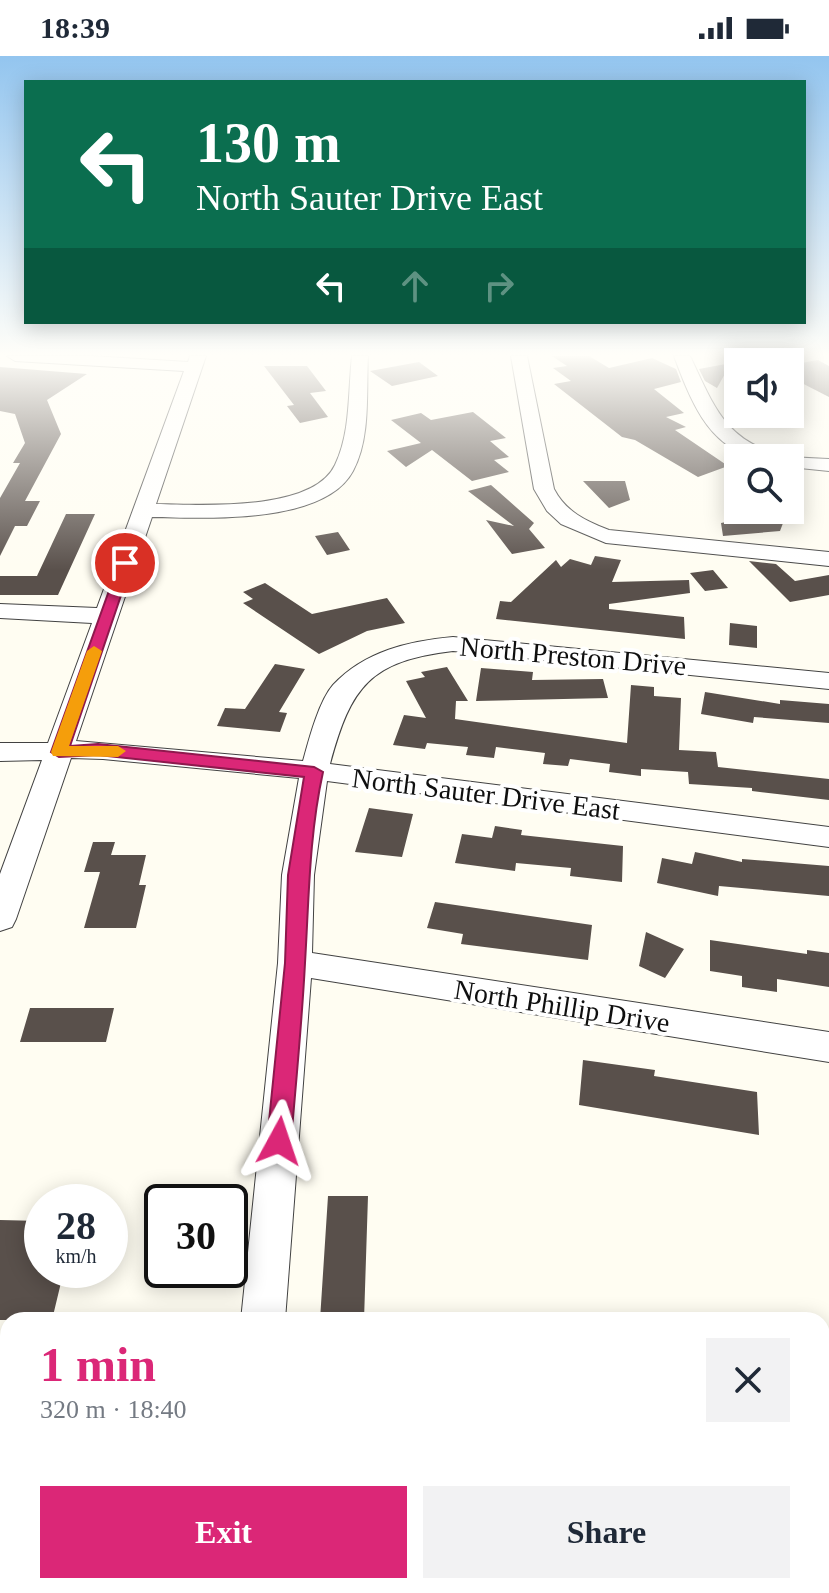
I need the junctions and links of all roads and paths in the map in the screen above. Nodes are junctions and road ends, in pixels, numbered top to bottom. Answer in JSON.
{"nodes":[{"id":1,"x":173,"y":428,"type":"edge"},
{"id":2,"x":352,"y":428,"type":"edge"},
{"id":3,"x":532,"y":428,"type":"edge"},
{"id":4,"x":715,"y":428,"type":"edge"},
{"id":5,"x":740,"y":444,"type":"edge"},
{"id":6,"x":804,"y":462,"type":"edge"},
{"id":7,"x":829,"y":465,"type":"edge"},
{"id":8,"x":144,"y":510,"type":"junction"},
{"id":9,"x":829,"y":559,"type":"edge"},
{"id":10,"x":0,"y":611,"type":"edge"},
{"id":11,"x":106,"y":616,"type":"junction"},
{"id":12,"x":829,"y":681,"type":"edge"},
{"id":13,"x":0,"y":752,"type":"edge"},
{"id":14,"x":59,"y":752,"type":"junction"},
{"id":15,"x":314,"y":772,"type":"junction"},
{"id":16,"x":829,"y":837,"type":"edge"},
{"id":17,"x":0,"y":919,"type":"edge"},
{"id":18,"x":295,"y":963,"type":"junction"},
{"id":19,"x":829,"y":1047,"type":"edge"},
{"id":20,"x":264,"y":1312,"type":"edge"}],
"edges":[{"from":1,"to":8,"type":"street"},
{"from":2,"to":8,"type":"street"},
{"from":3,"to":9,"type":"street"},
{"from":4,"to":5,"type":"street"},
{"from":6,"to":7,"type":"street"},
{"from":8,"to":11,"type":"street"},
{"from":10,"to":11,"type":"street"},
{"from":11,"to":14,"type":"street"},
{"from":12,"to":15,"type":"street","name":"North Preston Drive"},
{"from":13,"to":14,"type":"street","name":"North Sauter Drive East"},
{"from":14,"to":15,"type":"street","name":"North Sauter Drive East"},
{"from":14,"to":17,"type":"street"},
{"from":15,"to":16,"type":"street","name":"North Sauter Drive East"},
{"from":15,"to":18,"type":"street","name":"North Preston Drive"},
{"from":18,"to":19,"type":"street","name":"North Phillip Drive"},
{"from":18,"to":20,"type":"street","name":"North Preston Drive"}]}
